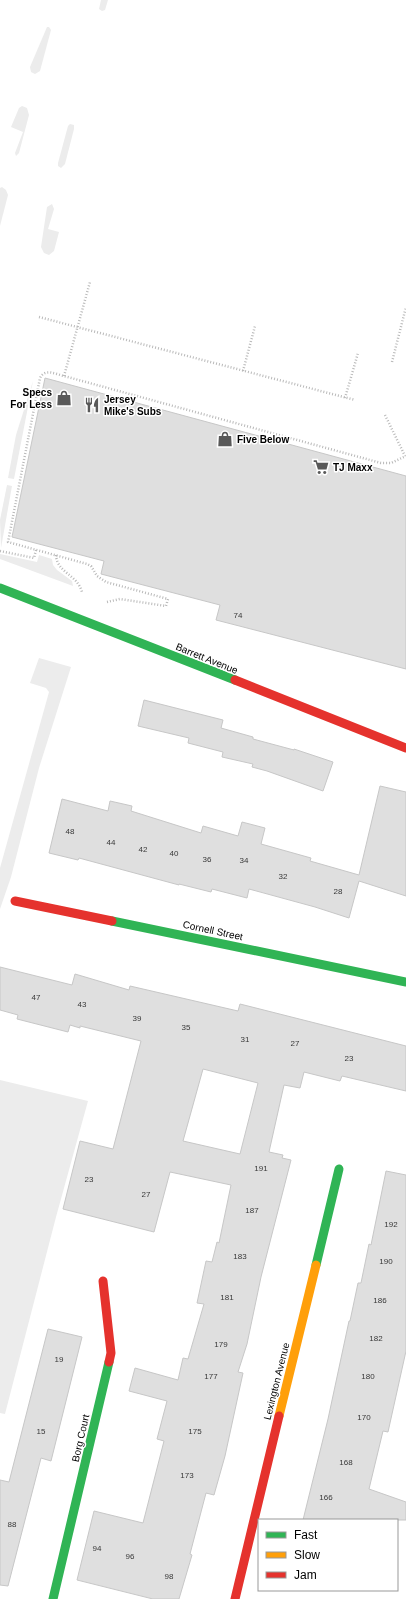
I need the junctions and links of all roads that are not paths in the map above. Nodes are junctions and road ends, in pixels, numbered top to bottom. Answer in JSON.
{"nodes":[{"id":1,"x":0,"y":588,"type":"edge"},
{"id":2,"x":406,"y":748,"type":"edge"},
{"id":3,"x":15,"y":901,"type":"dead end"},
{"id":4,"x":406,"y":982,"type":"edge"},
{"id":5,"x":339,"y":1169,"type":"dead end"},
{"id":6,"x":102,"y":1281,"type":"dead end"},
{"id":7,"x":53,"y":1599,"type":"edge"},
{"id":8,"x":235,"y":1599,"type":"edge"}],
"edges":[{"from":1,"to":2,"type":"street","name":"Barrett Avenue"},
{"from":3,"to":4,"type":"street","name":"Cornell Street"},
{"from":5,"to":8,"type":"street","name":"Lexington Avenue"},
{"from":6,"to":7,"type":"street","name":"Borg Court"}]}
